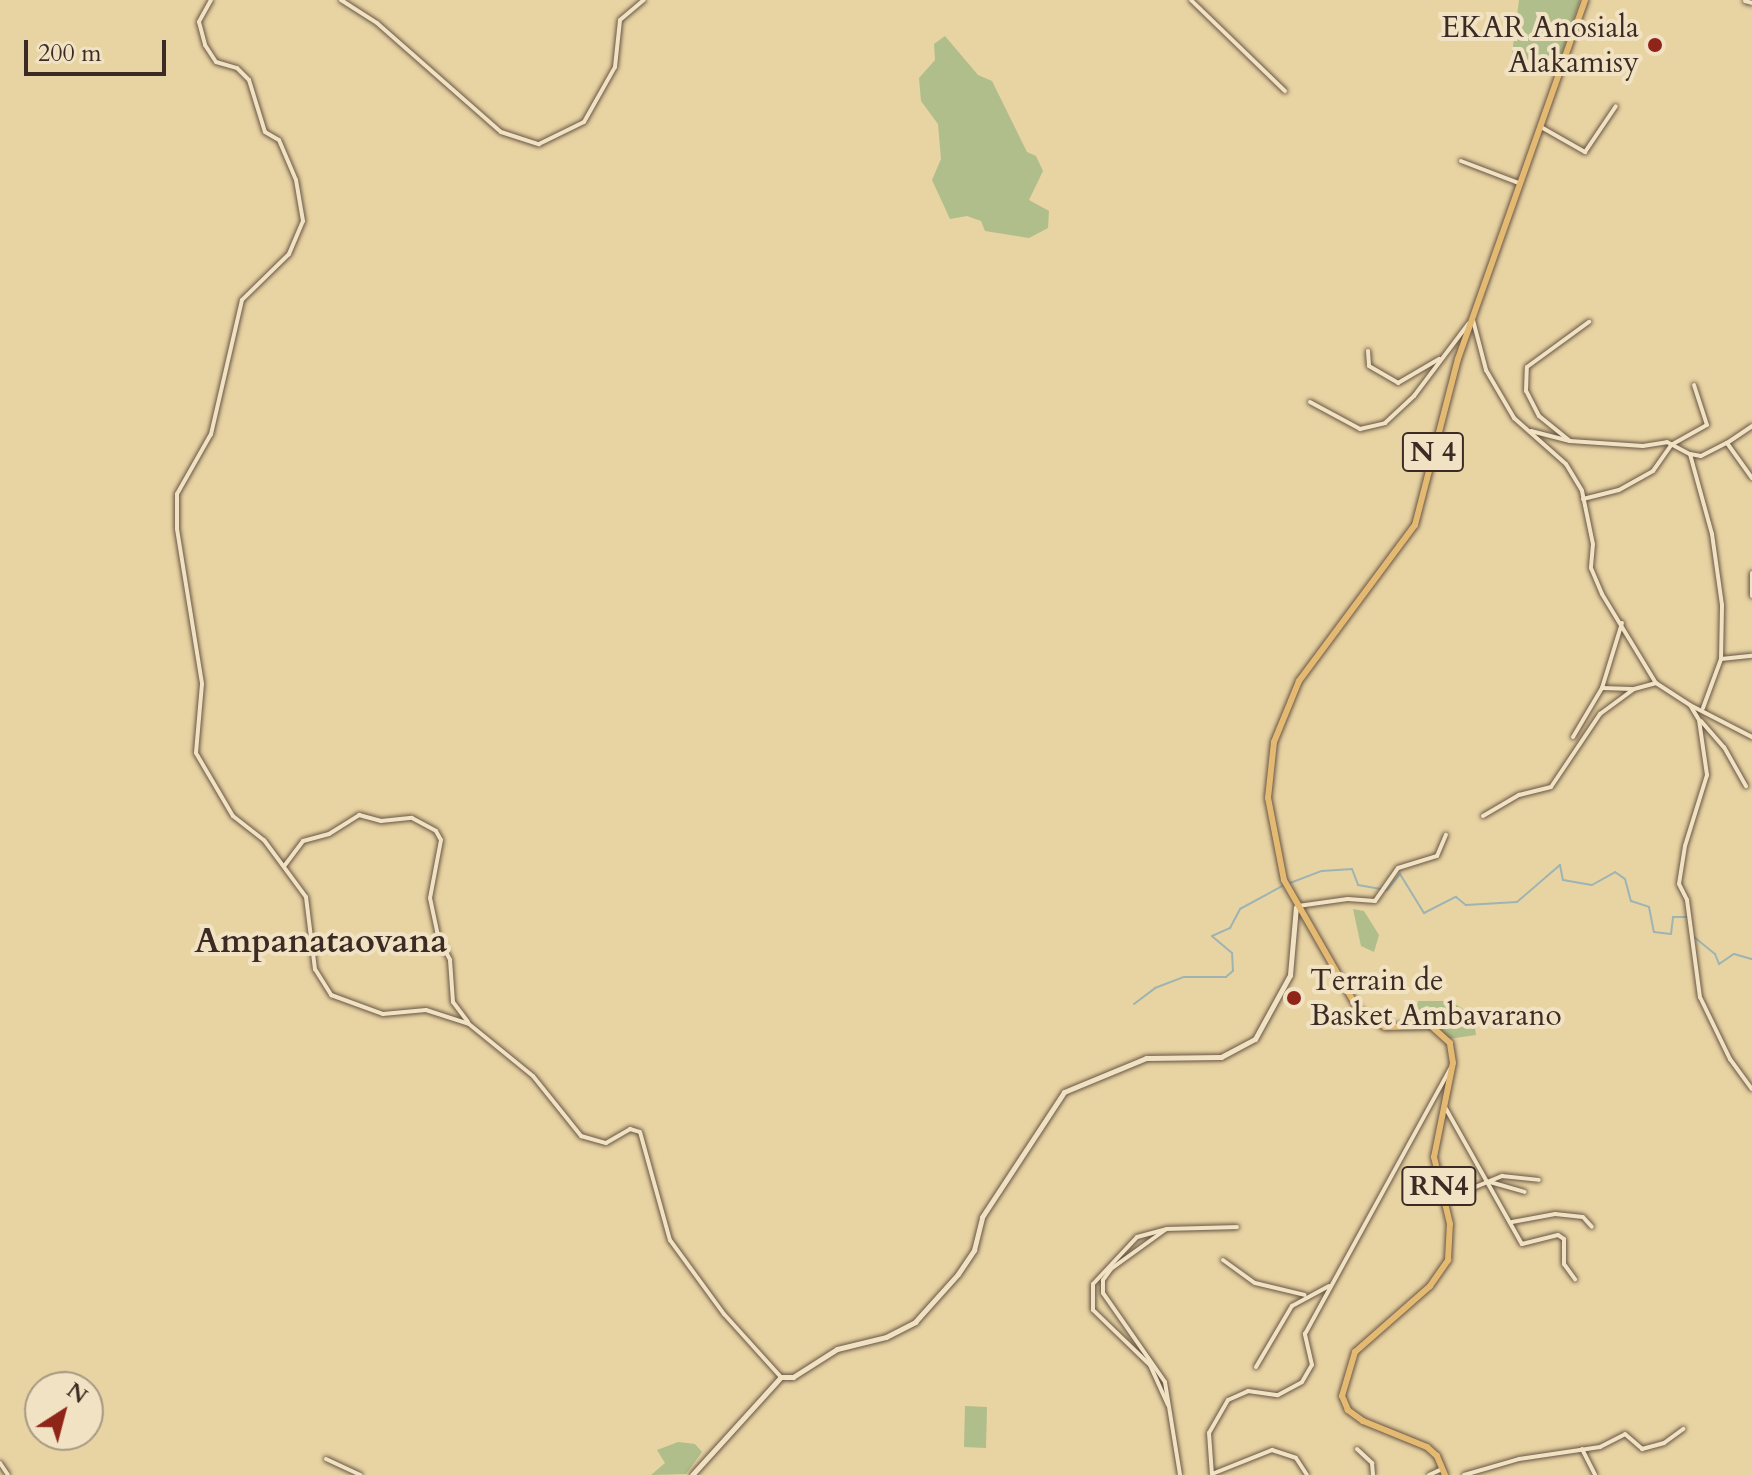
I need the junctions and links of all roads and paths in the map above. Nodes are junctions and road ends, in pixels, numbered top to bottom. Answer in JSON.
{"nodes":[{"id":1,"x":211,"y":0,"type":"edge"},
{"id":2,"x":341,"y":0,"type":"edge"},
{"id":3,"x":644,"y":0,"type":"edge"},
{"id":4,"x":1191,"y":0,"type":"edge"},
{"id":5,"x":1585,"y":0,"type":"edge"},
{"id":6,"x":1745,"y":1,"type":"edge"},
{"id":7,"x":1752,"y":3,"type":"edge"},
{"id":8,"x":1285,"y":91,"type":"dead end"},
{"id":9,"x":1616,"y":106,"type":"dead end"},
{"id":10,"x":1541,"y":127,"type":"junction"},
{"id":11,"x":1461,"y":161,"type":"dead end"},
{"id":12,"x":1520,"y":183,"type":"junction"},
{"id":13,"x":1472,"y":317,"type":"junction"},
{"id":14,"x":1589,"y":322,"type":"dead end"},
{"id":15,"x":1368,"y":351,"type":"dead end"},
{"id":16,"x":1441,"y":357,"type":"junction"},
{"id":17,"x":1694,"y":385,"type":"dead end"},
{"id":18,"x":1310,"y":402,"type":"dead end"},
{"id":19,"x":1752,"y":426,"type":"edge"},
{"id":20,"x":1526,"y":430,"type":"junction"},
{"id":21,"x":1570,"y":441,"type":"junction"},
{"id":22,"x":1727,"y":443,"type":"junction"},
{"id":23,"x":1671,"y":445,"type":"junction"},
{"id":24,"x":1690,"y":454,"type":"junction"},
{"id":25,"x":1752,"y":478,"type":"edge"},
{"id":26,"x":1583,"y":499,"type":"junction"},
{"id":27,"x":1752,"y":573,"type":"edge"},
{"id":28,"x":1752,"y":596,"type":"edge"},
{"id":29,"x":1622,"y":622,"type":"junction"},
{"id":30,"x":1752,"y":656,"type":"edge"},
{"id":31,"x":1721,"y":659,"type":"junction"},
{"id":32,"x":1656,"y":683,"type":"junction"},
{"id":33,"x":1602,"y":688,"type":"junction"},
{"id":34,"x":1634,"y":689,"type":"junction"},
{"id":35,"x":1690,"y":705,"type":"junction"},
{"id":36,"x":1703,"y":708,"type":"junction"},
{"id":37,"x":1699,"y":720,"type":"junction"},
{"id":38,"x":1573,"y":737,"type":"dead end"},
{"id":39,"x":1752,"y":737,"type":"edge"},
{"id":40,"x":1746,"y":786,"type":"dead end"},
{"id":41,"x":1483,"y":816,"type":"dead end"},
{"id":42,"x":1446,"y":835,"type":"dead end"},
{"id":43,"x":285,"y":865,"type":"junction"},
{"id":44,"x":1296,"y":907,"type":"junction"},
{"id":45,"x":469,"y":1024,"type":"junction"},
{"id":46,"x":1453,"y":1063,"type":"junction"},
{"id":47,"x":1752,"y":1089,"type":"edge"},
{"id":48,"x":1445,"y":1106,"type":"junction"},
{"id":49,"x":1539,"y":1180,"type":"dead end"},
{"id":50,"x":1488,"y":1181,"type":"junction"},
{"id":51,"x":1525,"y":1192,"type":"dead end"},
{"id":52,"x":1444,"y":1200,"type":"junction"},
{"id":53,"x":1512,"y":1222,"type":"junction"},
{"id":54,"x":1237,"y":1227,"type":"dead end"},
{"id":55,"x":1592,"y":1227,"type":"dead end"},
{"id":56,"x":1167,"y":1229,"type":"junction"},
{"id":57,"x":1223,"y":1260,"type":"dead end"},
{"id":58,"x":1575,"y":1279,"type":"dead end"},
{"id":59,"x":1331,"y":1286,"type":"junction"},
{"id":60,"x":1305,"y":1295,"type":"junction"},
{"id":61,"x":1256,"y":1367,"type":"dead end"},
{"id":62,"x":781,"y":1377,"type":"junction"},
{"id":63,"x":1168,"y":1405,"type":"junction"},
{"id":64,"x":1683,"y":1429,"type":"dead end"},
{"id":65,"x":1581,"y":1447,"type":"junction"},
{"id":66,"x":1357,"y":1449,"type":"dead end"},
{"id":67,"x":326,"y":1459,"type":"dead end"},
{"id":68,"x":0,"y":1463,"type":"edge"},
{"id":69,"x":1444,"y":1472,"type":"edge"},
{"id":70,"x":8,"y":1475,"type":"edge"},
{"id":71,"x":361,"y":1475,"type":"edge"},
{"id":72,"x":692,"y":1475,"type":"edge"},
{"id":73,"x":1180,"y":1475,"type":"edge"},
{"id":74,"x":1212,"y":1475,"type":"edge"},
{"id":75,"x":1307,"y":1475,"type":"edge"},
{"id":76,"x":1373,"y":1475,"type":"edge"},
{"id":77,"x":1429,"y":1475,"type":"edge"},
{"id":78,"x":1464,"y":1475,"type":"edge"},
{"id":79,"x":1595,"y":1475,"type":"edge"}],
"edges":[{"from":1,"to":43,"type":"street"},
{"from":2,"to":3,"type":"street"},
{"from":4,"to":8,"type":"street"},
{"from":5,"to":10,"type":"main road","number":"N 4"},
{"from":6,"to":7,"type":"street"},
{"from":9,"to":10,"type":"street"},
{"from":10,"to":12,"type":"main road","number":"N 4"},
{"from":11,"to":12,"type":"street"},
{"from":12,"to":13,"type":"main road","number":"N 4"},
{"from":13,"to":16,"type":"street"},
{"from":13,"to":20,"type":"street"},
{"from":13,"to":44,"type":"main road","number":"N 4"},
{"from":14,"to":21,"type":"street"},
{"from":15,"to":16,"type":"street"},
{"from":16,"to":18,"type":"street"},
{"from":17,"to":23,"type":"street"},
{"from":19,"to":22,"type":"street"},
{"from":20,"to":21,"type":"street"},
{"from":20,"to":26,"type":"street"},
{"from":21,"to":23,"type":"street"},
{"from":22,"to":24,"type":"street"},
{"from":22,"to":25,"type":"street"},
{"from":23,"to":24,"type":"street"},
{"from":23,"to":26,"type":"street"},
{"from":24,"to":31,"type":"street"},
{"from":26,"to":29,"type":"street"},
{"from":27,"to":28,"type":"street"},
{"from":29,"to":32,"type":"street"},
{"from":29,"to":33,"type":"street"},
{"from":30,"to":31,"type":"street"},
{"from":31,"to":36,"type":"street"},
{"from":32,"to":34,"type":"street"},
{"from":32,"to":35,"type":"street"},
{"from":33,"to":34,"type":"street"},
{"from":33,"to":38,"type":"street"},
{"from":34,"to":41,"type":"street"},
{"from":35,"to":36,"type":"street"},
{"from":35,"to":37,"type":"street"},
{"from":36,"to":39,"type":"street"},
{"from":37,"to":40,"type":"street"},
{"from":37,"to":47,"type":"street"},
{"from":42,"to":44,"type":"street"},
{"from":43,"to":45,"type":"street"},
{"from":43,"to":45,"type":"street"},
{"from":44,"to":46,"type":"main road"},
{"from":44,"to":62,"type":"street"},
{"from":45,"to":62,"type":"street"},
{"from":46,"to":48,"type":"main road","number":"RN4"},
{"from":46,"to":59,"type":"street"},
{"from":48,"to":50,"type":"street"},
{"from":48,"to":52,"type":"main road","number":"RN4"},
{"from":49,"to":50,"type":"street"},
{"from":50,"to":51,"type":"street"},
{"from":50,"to":52,"type":"street"},
{"from":50,"to":53,"type":"street"},
{"from":52,"to":69,"type":"main road","number":"RN4"},
{"from":53,"to":55,"type":"street"},
{"from":53,"to":58,"type":"street"},
{"from":54,"to":56,"type":"street"},
{"from":56,"to":63,"type":"street"},
{"from":56,"to":63,"type":"street"},
{"from":57,"to":60,"type":"street"},
{"from":59,"to":60,"type":"street"},
{"from":59,"to":74,"type":"street"},
{"from":60,"to":61,"type":"street"},
{"from":62,"to":72,"type":"street"},
{"from":63,"to":73,"type":"street"},
{"from":64,"to":65,"type":"street"},
{"from":65,"to":78,"type":"street"},
{"from":65,"to":79,"type":"street"},
{"from":66,"to":76,"type":"street"},
{"from":67,"to":71,"type":"street"},
{"from":68,"to":70,"type":"street"},
{"from":69,"to":77,"type":"street"},
{"from":74,"to":75,"type":"street"}]}
